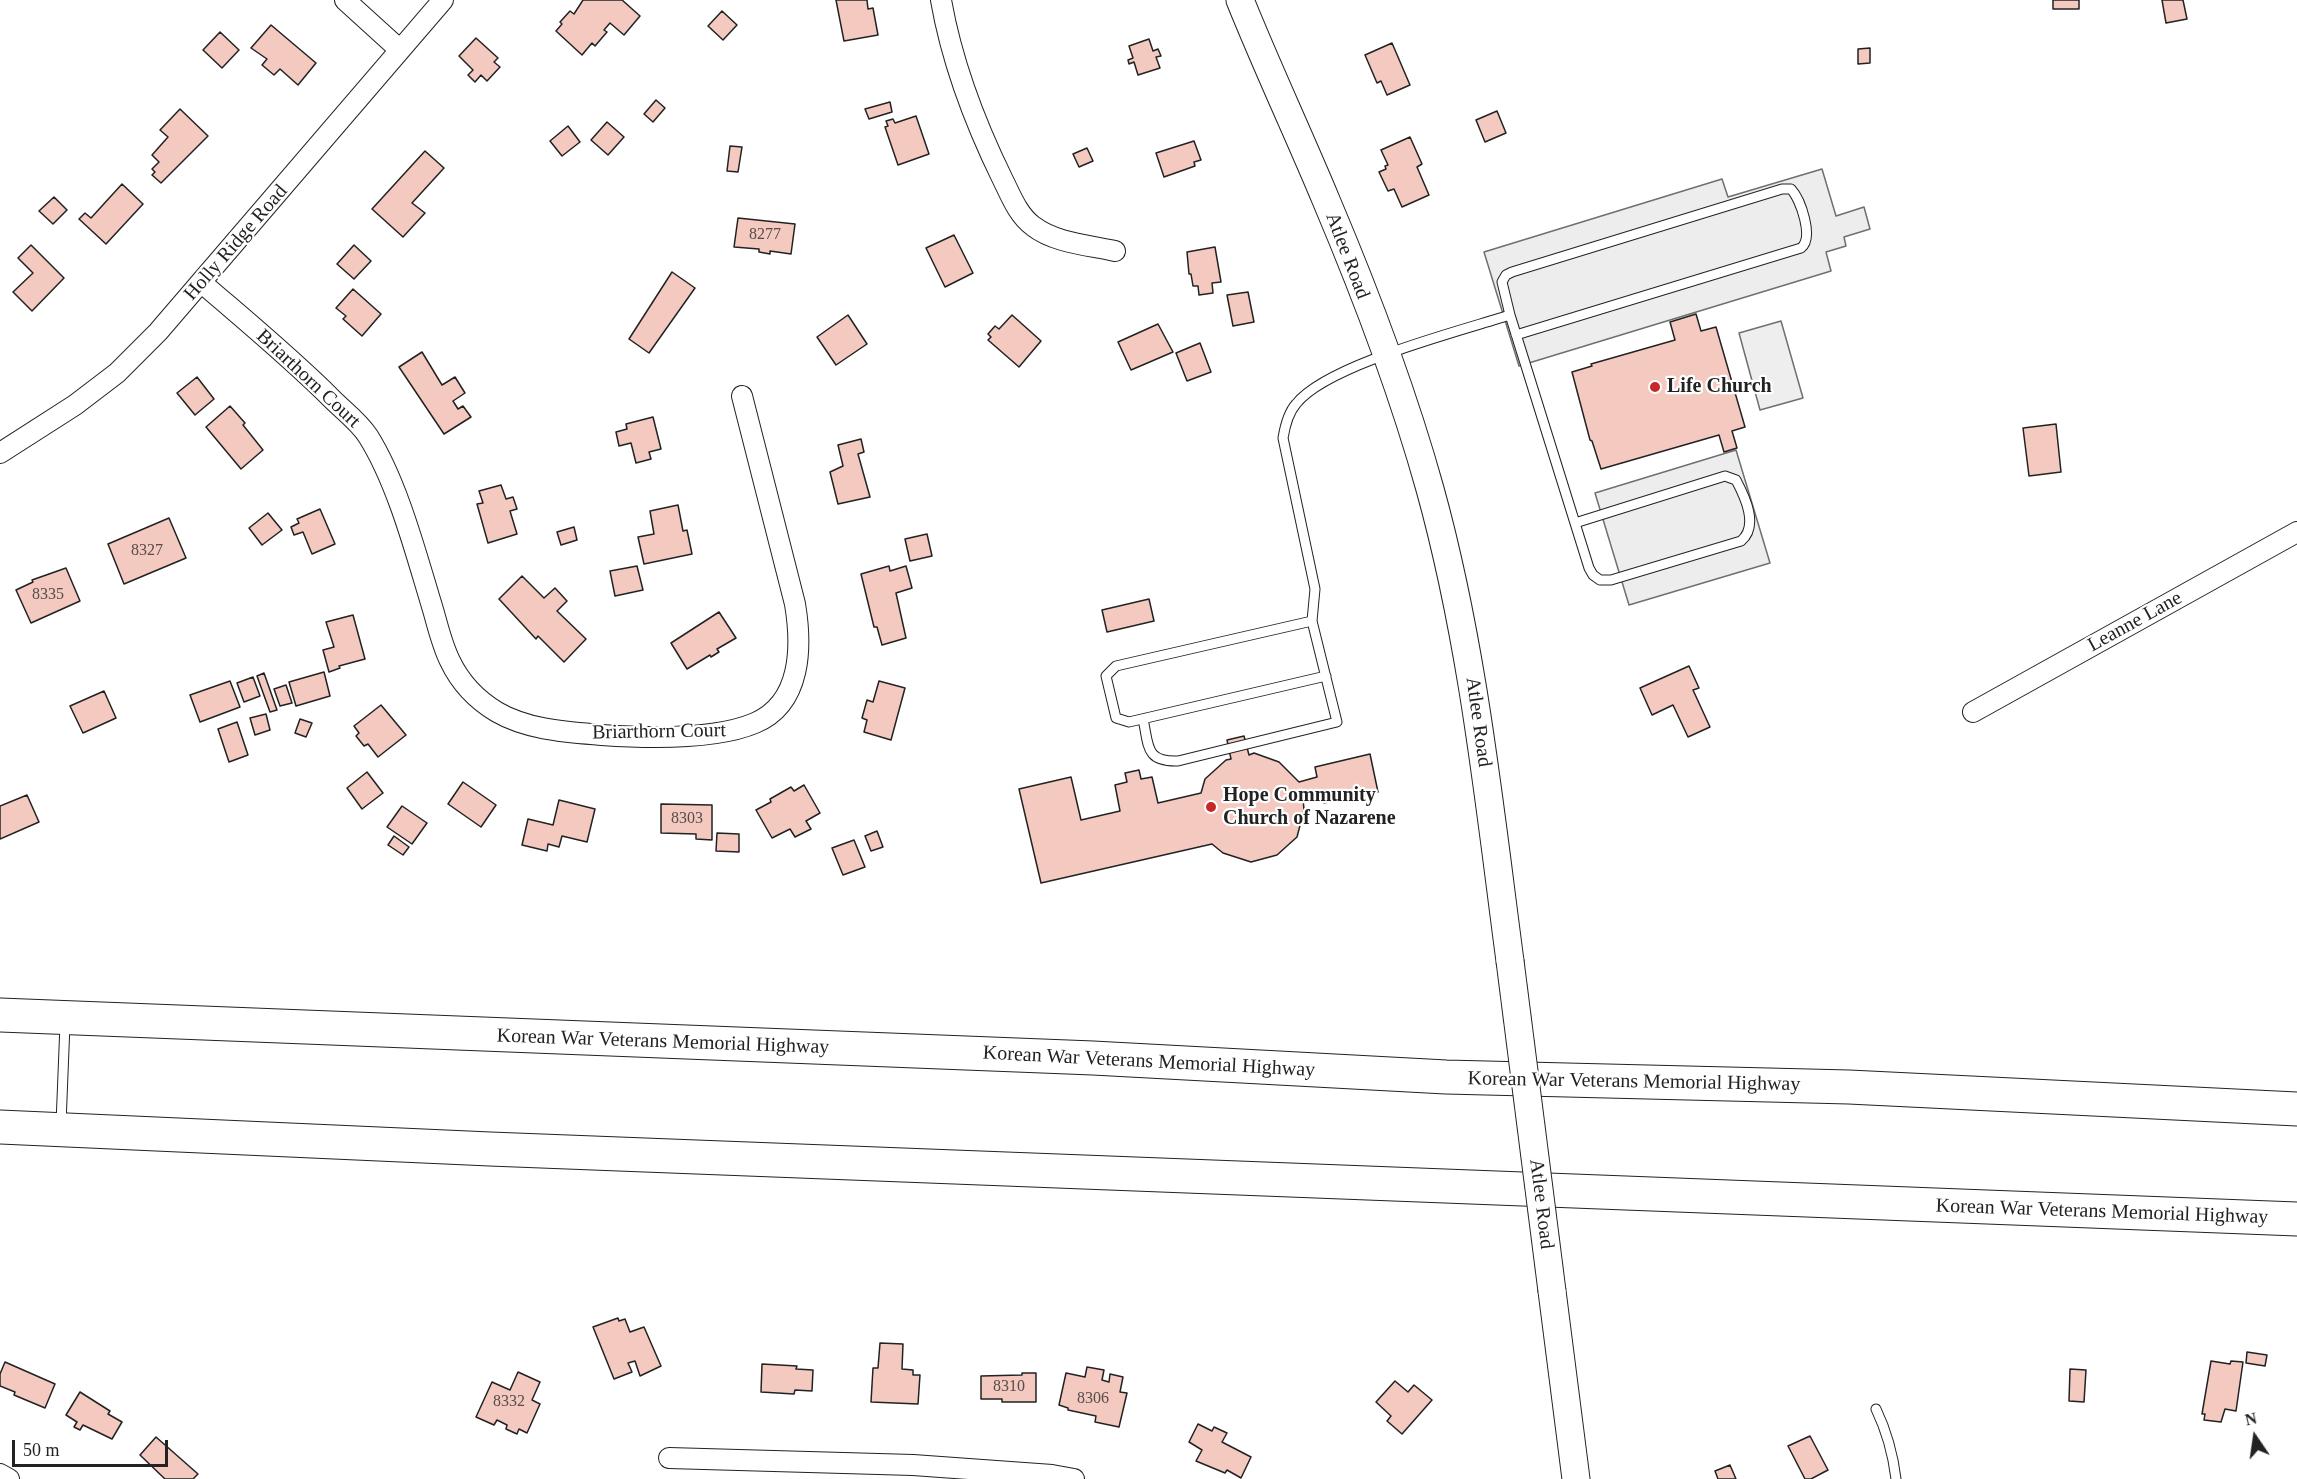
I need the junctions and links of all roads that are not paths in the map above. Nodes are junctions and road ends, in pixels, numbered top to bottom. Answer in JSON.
{"nodes":[{"id":1,"x":345,"y":0,"type":"edge"},
{"id":2,"x":443,"y":0,"type":"edge"},
{"id":3,"x":941,"y":0,"type":"edge"},
{"id":4,"x":1240,"y":0,"type":"edge"},
{"id":5,"x":400,"y":50,"type":"junction"},
{"id":6,"x":1115,"y":251,"type":"dead end"},
{"id":7,"x":202,"y":283,"type":"junction"},
{"id":8,"x":1510,"y":315,"type":"junction"},
{"id":9,"x":1516,"y":335,"type":"junction"},
{"id":10,"x":1386,"y":355,"type":"junction"},
{"id":11,"x":742,"y":396,"type":"dead end"},
{"id":12,"x":0,"y":453,"type":"edge"},
{"id":13,"x":1575,"y":523,"type":"junction"},
{"id":14,"x":2297,"y":531,"type":"edge"},
{"id":15,"x":1312,"y":621,"type":"junction"},
{"id":16,"x":1326,"y":676,"type":"junction"},
{"id":17,"x":1972,"y":712,"type":"dead end"},
{"id":18,"x":1143,"y":718,"type":"junction"},
{"id":19,"x":0,"y":1016,"type":"edge"},
{"id":20,"x":65,"y":1018,"type":"junction"},
{"id":21,"x":2297,"y":1109,"type":"edge"},
{"id":22,"x":0,"y":1127,"type":"edge"},
{"id":23,"x":61,"y":1129,"type":"junction"},
{"id":24,"x":2297,"y":1219,"type":"edge"},
{"id":25,"x":1876,"y":1409,"type":"dead end"},
{"id":26,"x":669,"y":1458,"type":"dead end"},
{"id":27,"x":0,"y":1474,"type":"edge"},
{"id":28,"x":961,"y":1474,"type":"edge"},
{"id":29,"x":9,"y":1479,"type":"edge"},
{"id":30,"x":1074,"y":1479,"type":"edge"},
{"id":31,"x":1576,"y":1479,"type":"edge"},
{"id":32,"x":1896,"y":1479,"type":"edge"}],
"edges":[{"from":1,"to":5,"type":"street"},
{"from":2,"to":5,"type":"street","name":"Holly Ridge Road"},
{"from":3,"to":6,"type":"street"},
{"from":4,"to":10,"type":"main road","name":"Atlee Road"},
{"from":5,"to":7,"type":"street","name":"Holly Ridge Road"},
{"from":7,"to":11,"type":"street","name":"Briarthorn Court"},
{"from":7,"to":12,"type":"street","name":"Holly Ridge Road"},
{"from":8,"to":9,"type":"lane"},
{"from":8,"to":9,"type":"lane"},
{"from":8,"to":10,"type":"lane"},
{"from":9,"to":13,"type":"lane"},
{"from":10,"to":15,"type":"lane"},
{"from":10,"to":31,"type":"main road","name":"Atlee Road","bridge":true},
{"from":13,"to":13,"type":"lane"},
{"from":14,"to":17,"type":"street","name":"Leanne Lane"},
{"from":15,"to":16,"type":"lane"},
{"from":15,"to":18,"type":"lane"},
{"from":16,"to":18,"type":"lane"},
{"from":16,"to":18,"type":"lane"},
{"from":19,"to":20,"type":"highway","name":"Korean War Veterans Memorial Highway"},
{"from":20,"to":21,"type":"highway","name":"Korean War Veterans Memorial Highway"},
{"from":20,"to":23,"type":"lane"},
{"from":22,"to":23,"type":"highway","name":"Korean War Veterans Memorial Highway"},
{"from":23,"to":24,"type":"highway","name":"Korean War Veterans Memorial Highway"},
{"from":25,"to":32,"type":"lane"},
{"from":26,"to":28,"type":"street"},
{"from":27,"to":29,"type":"street"},
{"from":28,"to":30,"type":"street"}]}
